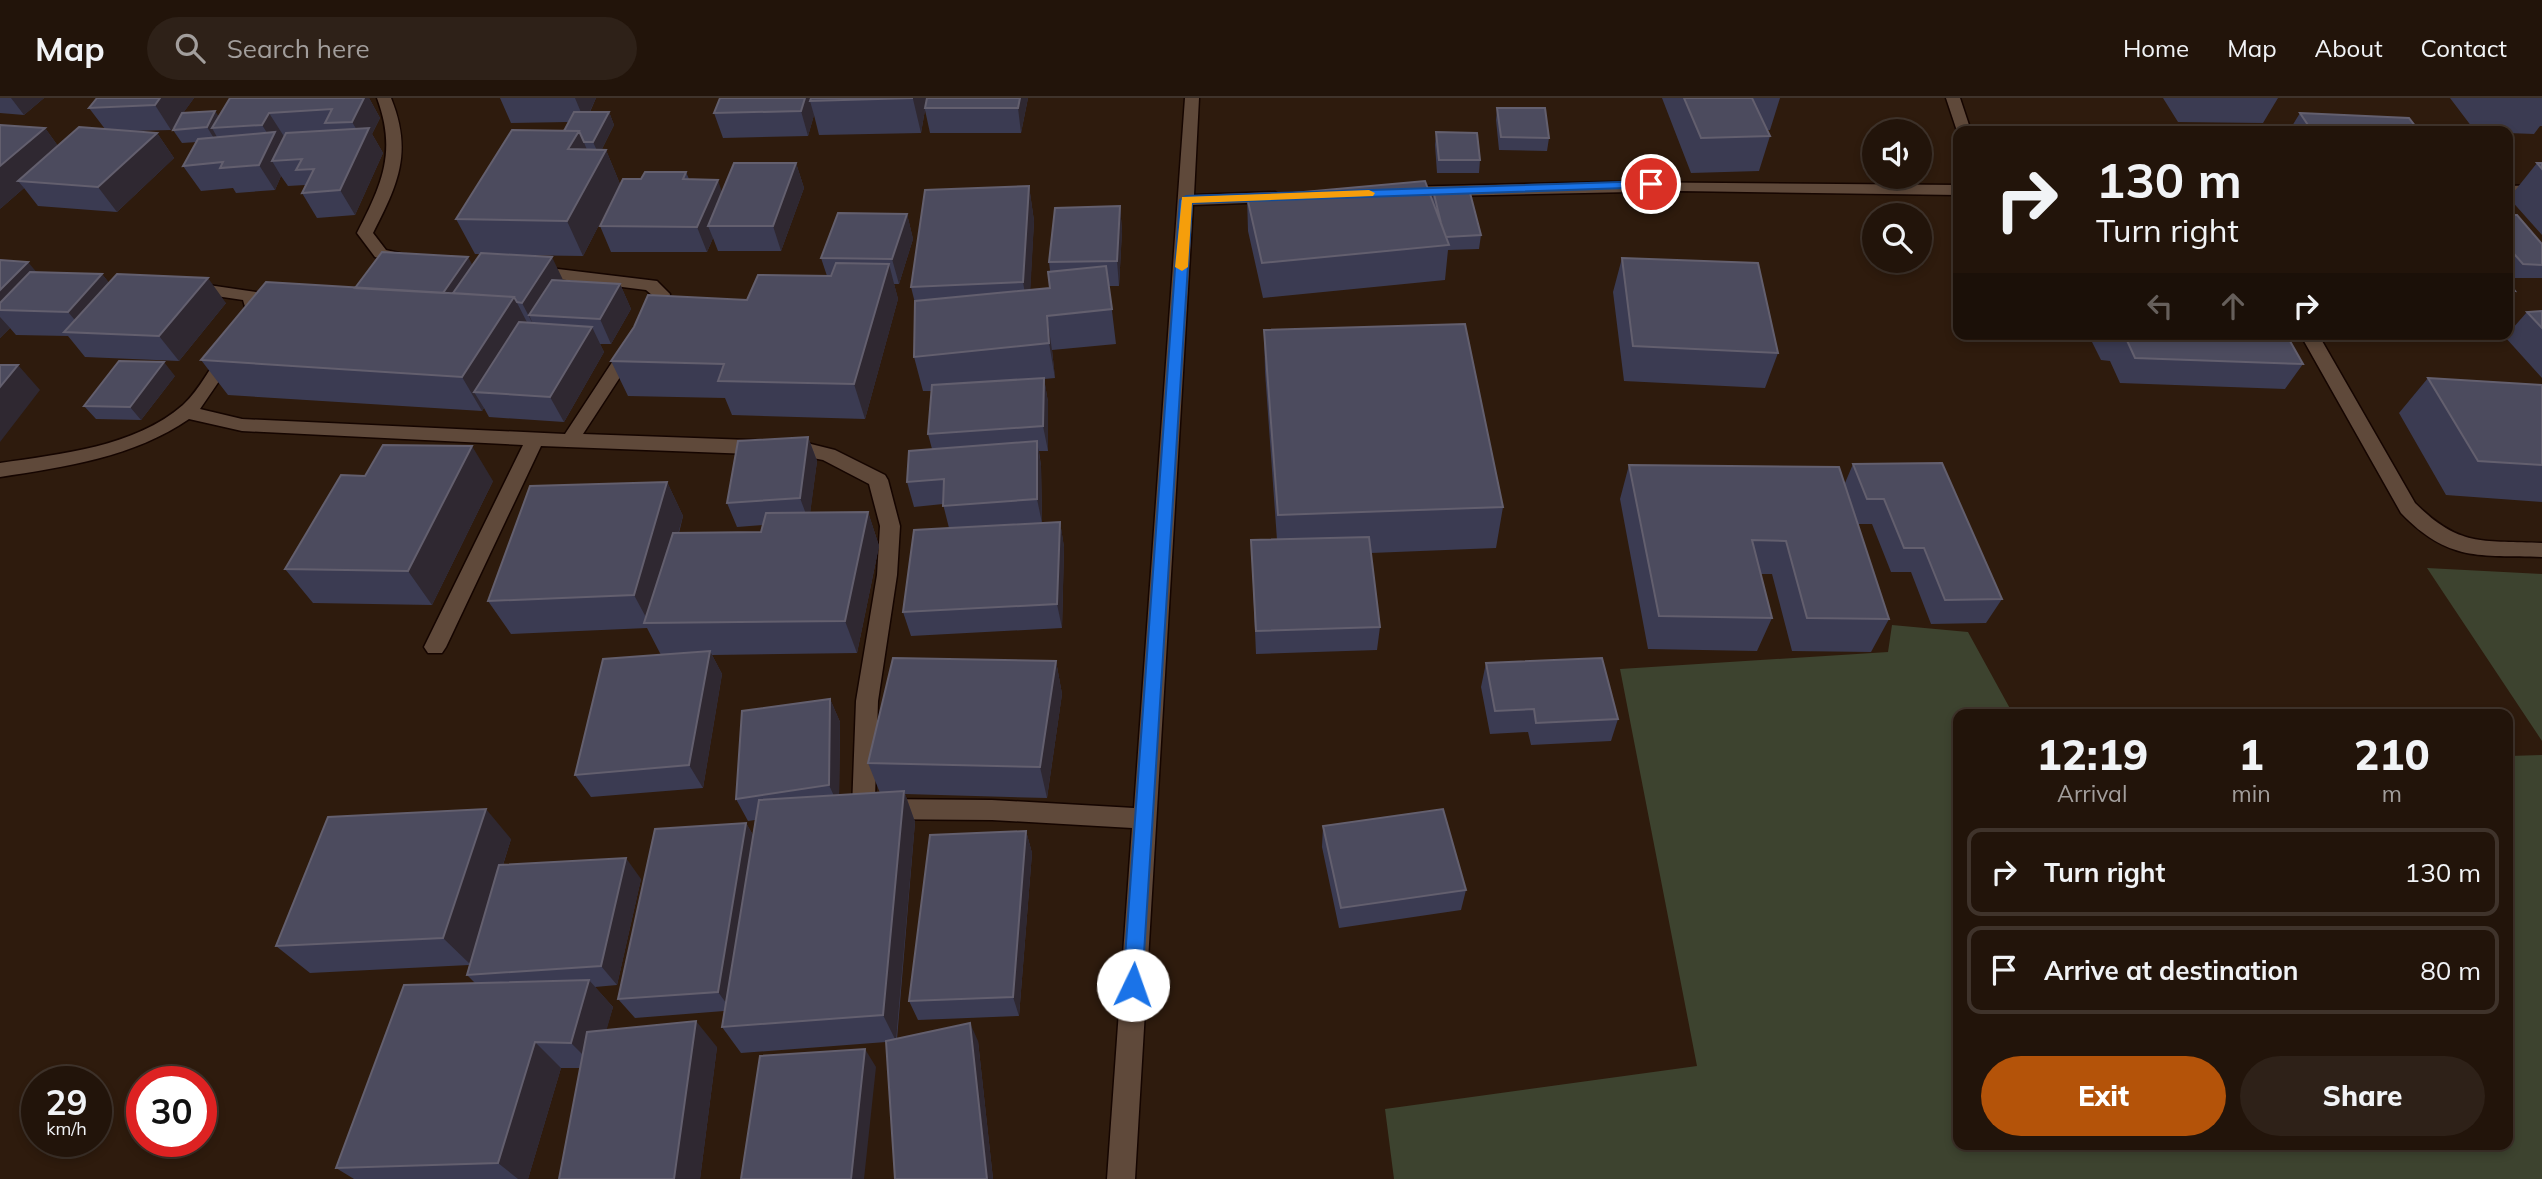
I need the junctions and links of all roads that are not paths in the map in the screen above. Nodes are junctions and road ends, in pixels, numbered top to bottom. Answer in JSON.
{"nodes":[{"id":1,"x":384,"y":98,"type":"edge"},
{"id":2,"x":1192,"y":98,"type":"edge"},
{"id":3,"x":1953,"y":98,"type":"edge"},
{"id":4,"x":1962,"y":126,"type":"edge"},
{"id":5,"x":1953,"y":190,"type":"edge"},
{"id":6,"x":2542,"y":190,"type":"edge"},
{"id":7,"x":2513,"y":191,"type":"edge"},
{"id":8,"x":1378,"y":193,"type":"edge"},
{"id":9,"x":1296,"y":196,"type":"edge"},
{"id":10,"x":1186,"y":200,"type":"junction"},
{"id":11,"x":426,"y":262,"type":"edge"},
{"id":12,"x":519,"y":270,"type":"edge"},
{"id":13,"x":168,"y":285,"type":"edge"},
{"id":14,"x":2312,"y":340,"type":"edge"},
{"id":15,"x":185,"y":412,"type":"junction"},
{"id":16,"x":535,"y":439,"type":"junction"},
{"id":17,"x":570,"y":440,"type":"junction"},
{"id":18,"x":0,"y":470,"type":"edge"},
{"id":19,"x":2542,"y":550,"type":"edge"},
{"id":20,"x":435,"y":647,"type":"dead end"},
{"id":21,"x":1143,"y":819,"type":"junction"},
{"id":22,"x":1121,"y":1179,"type":"edge"}],
"edges":[{"from":1,"to":11,"type":"street"},
{"from":2,"to":10,"type":"street"},
{"from":3,"to":4,"type":"street"},
{"from":5,"to":8,"type":"street"},
{"from":6,"to":7,"type":"street"},
{"from":9,"to":10,"type":"street"},
{"from":10,"to":21,"type":"street"},
{"from":12,"to":17,"type":"street"},
{"from":13,"to":15,"type":"street"},
{"from":14,"to":19,"type":"street"},
{"from":15,"to":16,"type":"street"},
{"from":15,"to":18,"type":"street"},
{"from":16,"to":17,"type":"street"},
{"from":16,"to":20,"type":"street"},
{"from":17,"to":21,"type":"street"},
{"from":21,"to":22,"type":"street"}]}
